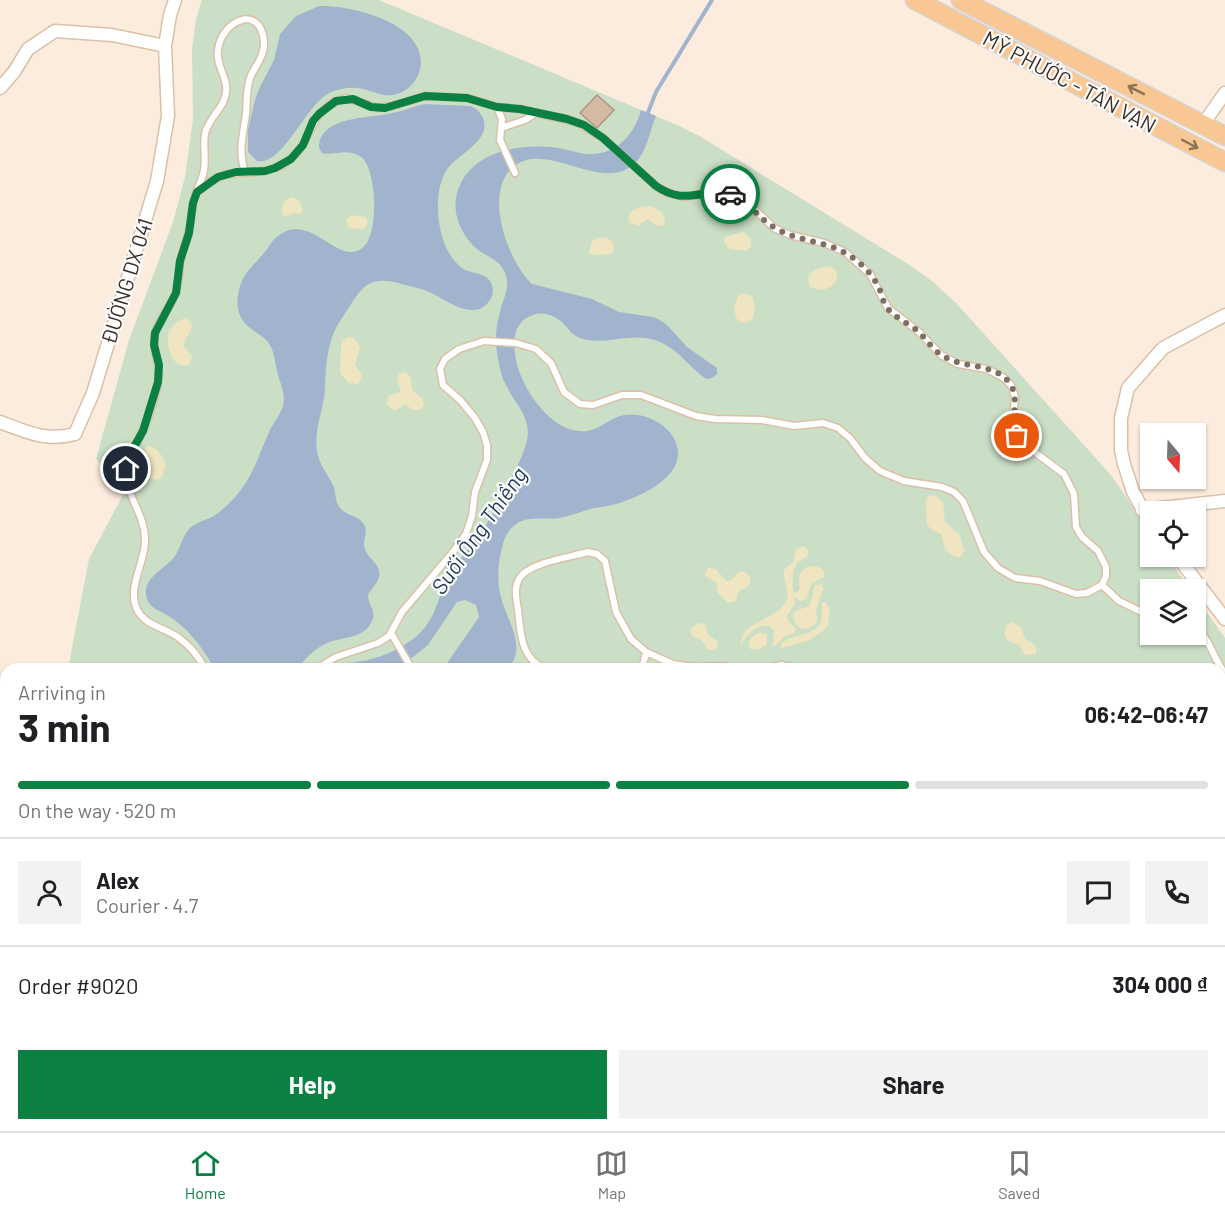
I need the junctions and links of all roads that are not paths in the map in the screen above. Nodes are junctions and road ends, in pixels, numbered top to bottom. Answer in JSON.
{"nodes":[{"id":1,"x":175,"y":0,"type":"edge"},
{"id":2,"x":915,"y":0,"type":"edge"},
{"id":3,"x":961,"y":0,"type":"edge"},
{"id":4,"x":165,"y":46,"type":"junction"},
{"id":5,"x":0,"y":88,"type":"edge"},
{"id":6,"x":1225,"y":93,"type":"edge"},
{"id":7,"x":497,"y":107,"type":"junction"},
{"id":8,"x":536,"y":113,"type":"junction"},
{"id":9,"x":1203,"y":124,"type":"junction"},
{"id":10,"x":500,"y":129,"type":"junction"},
{"id":11,"x":1225,"y":136,"type":"edge"},
{"id":12,"x":1225,"y":162,"type":"edge"},
{"id":13,"x":245,"y":172,"type":"junction"},
{"id":14,"x":515,"y":173,"type":"dead end"},
{"id":15,"x":197,"y":192,"type":"junction"},
{"id":16,"x":1225,"y":315,"type":"edge"},
{"id":17,"x":0,"y":422,"type":"edge"},
{"id":18,"x":1225,"y":501,"type":"edge"},
{"id":19,"x":1206,"y":503,"type":"edge"},
{"id":20,"x":1140,"y":506,"type":"edge"},
{"id":21,"x":1185,"y":567,"type":"edge"},
{"id":22,"x":1102,"y":585,"type":"junction"},
{"id":23,"x":1140,"y":611,"type":"edge"},
{"id":24,"x":1225,"y":619,"type":"edge"},
{"id":25,"x":391,"y":633,"type":"junction"},
{"id":26,"x":1206,"y":638,"type":"edge"},
{"id":27,"x":646,"y":652,"type":"junction"},
{"id":28,"x":200,"y":663,"type":"edge"},
{"id":29,"x":326,"y":663,"type":"edge"},
{"id":30,"x":409,"y":663,"type":"edge"},
{"id":31,"x":535,"y":663,"type":"edge"},
{"id":32,"x":643,"y":663,"type":"edge"},
{"id":33,"x":671,"y":663,"type":"edge"},
{"id":34,"x":1218,"y":663,"type":"edge"}],
"edges":[{"from":1,"to":4,"type":"street"},
{"from":2,"to":12,"type":"main road","name":"MỸ PHƯỚC - TÂN VẠN","one_way":true},
{"from":9,"to":3,"type":"main road","name":"MỸ PHƯỚC - TÂN VẠN","one_way":true},
{"from":4,"to":5,"type":"street"},
{"from":4,"to":17,"type":"street","name":"ĐƯỜNG DX 041"},
{"from":6,"to":9,"type":"street"},
{"from":7,"to":8,"type":"lane"},
{"from":7,"to":10,"type":"lane"},
{"from":7,"to":13,"type":"lane"},
{"from":8,"to":10,"type":"lane"},
{"from":8,"to":22,"type":"lane"},
{"from":9,"to":11,"type":"main road","name":"MỸ PHƯỚC - TÂN VẠN"},
{"from":10,"to":14,"type":"lane"},
{"from":13,"to":15,"type":"lane"},
{"from":13,"to":15,"type":"lane"},
{"from":15,"to":28,"type":"lane"},
{"from":16,"to":20,"type":"street"},
{"from":18,"to":19,"type":"street"},
{"from":21,"to":24,"type":"street"},
{"from":22,"to":23,"type":"lane"},
{"from":22,"to":25,"type":"lane"},
{"from":25,"to":29,"type":"lane"},
{"from":25,"to":30,"type":"lane"},
{"from":26,"to":34,"type":"lane"},
{"from":27,"to":31,"type":"lane"},
{"from":27,"to":32,"type":"lane"},
{"from":27,"to":33,"type":"lane"}]}
